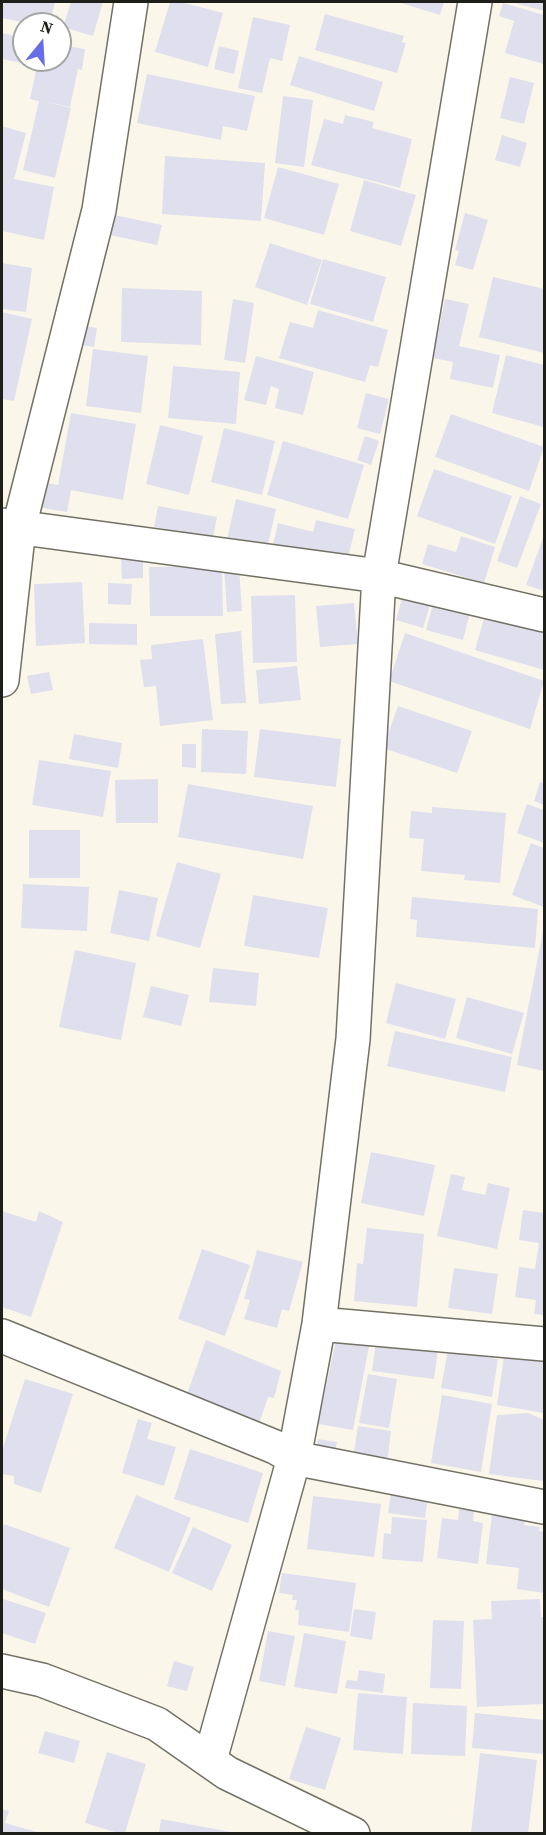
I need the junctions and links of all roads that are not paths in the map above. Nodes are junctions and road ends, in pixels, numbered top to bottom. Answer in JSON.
{"nodes":[{"id":1,"x":131,"y":2,"type":"edge"},
{"id":2,"x":475,"y":2,"type":"edge"},
{"id":3,"x":10,"y":526,"type":"edge"},
{"id":4,"x":379,"y":576,"type":"junction"},
{"id":5,"x":544,"y":615,"type":"edge"},
{"id":6,"x":2,"y":680,"type":"edge"},
{"id":7,"x":318,"y":1324,"type":"junction"},
{"id":8,"x":2,"y":1336,"type":"edge"},
{"id":9,"x":544,"y":1344,"type":"edge"},
{"id":10,"x":294,"y":1458,"type":"junction"},
{"id":11,"x":544,"y":1507,"type":"edge"},
{"id":12,"x":2,"y":1671,"type":"edge"},
{"id":13,"x":210,"y":1760,"type":"junction"},
{"id":14,"x":353,"y":1833,"type":"edge"}],
"edges":[{"from":1,"to":3,"type":"street"},
{"from":2,"to":4,"type":"street"},
{"from":3,"to":4,"type":"street"},
{"from":3,"to":6,"type":"street"},
{"from":4,"to":5,"type":"street"},
{"from":4,"to":7,"type":"street"},
{"from":7,"to":9,"type":"street"},
{"from":7,"to":10,"type":"street"},
{"from":8,"to":10,"type":"street"},
{"from":10,"to":11,"type":"street"},
{"from":10,"to":13,"type":"street"},
{"from":12,"to":13,"type":"street"},
{"from":13,"to":14,"type":"street"}]}
